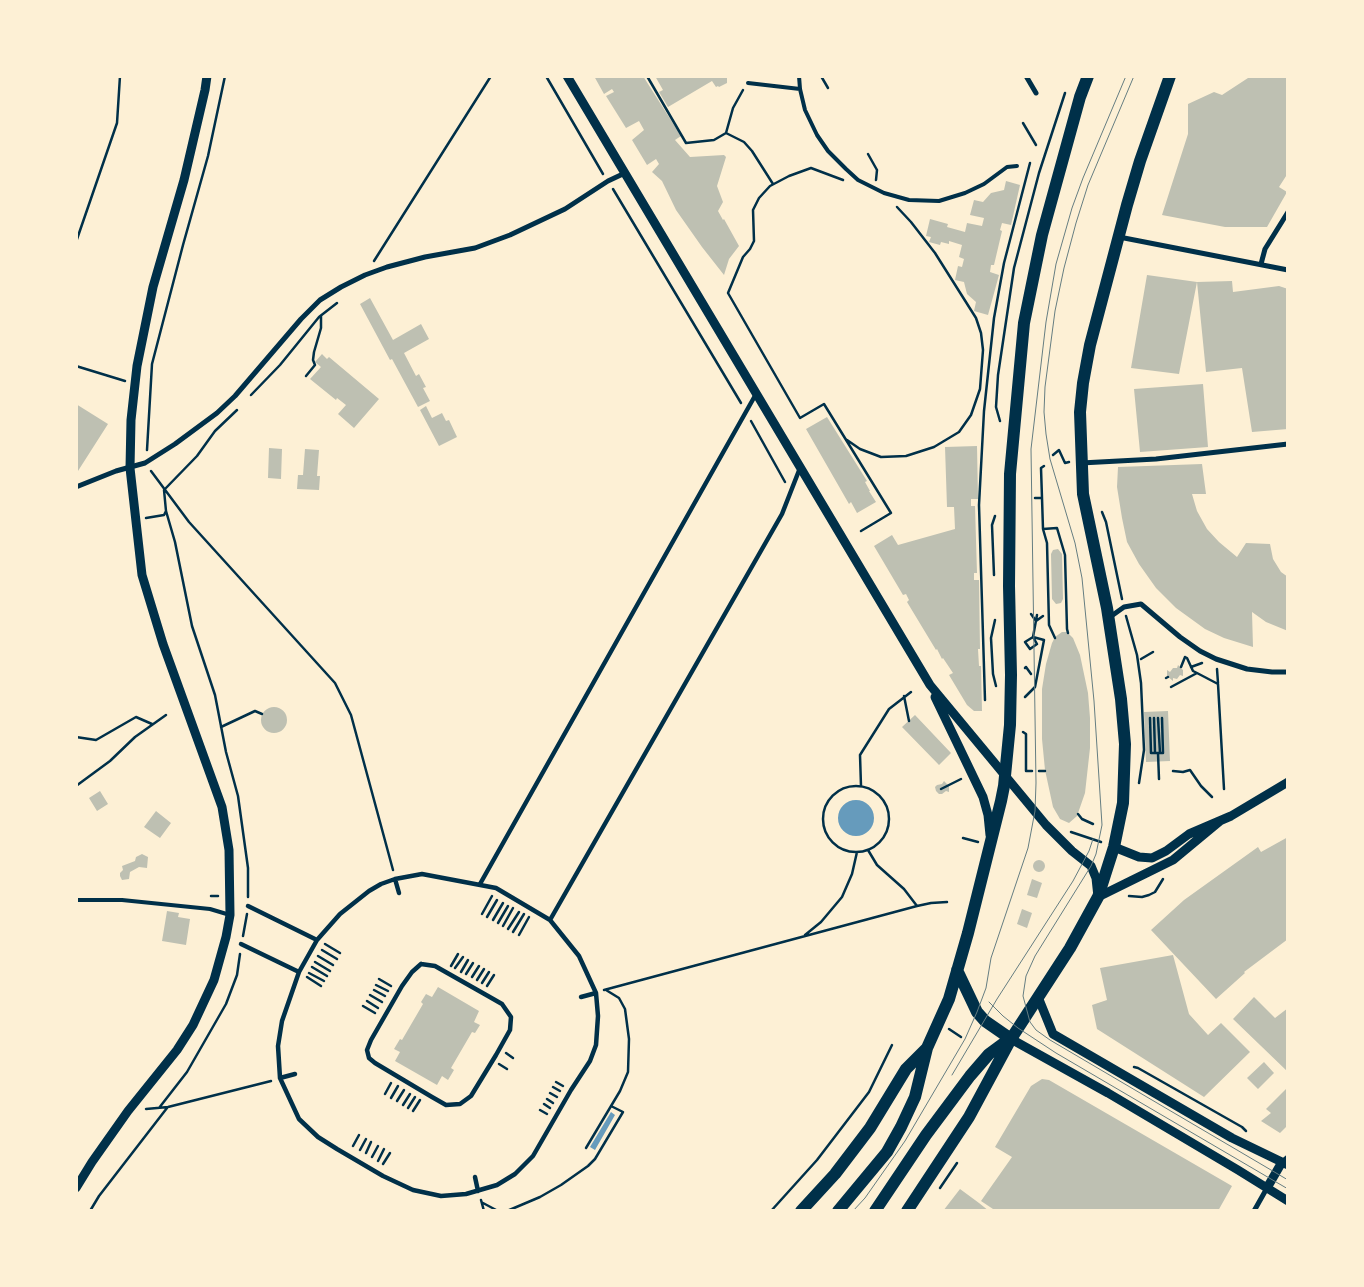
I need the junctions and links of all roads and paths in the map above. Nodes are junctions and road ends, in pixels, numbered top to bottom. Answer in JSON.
{"nodes":[{"id":1,"x":120,"y":76,"type":"edge"},
{"id":2,"x":207,"y":76,"type":"edge"},
{"id":3,"x":225,"y":76,"type":"edge"},
{"id":4,"x":491,"y":76,"type":"edge"},
{"id":5,"x":546,"y":76,"type":"edge"},
{"id":6,"x":567,"y":76,"type":"edge"},
{"id":7,"x":647,"y":76,"type":"edge"},
{"id":8,"x":800,"y":76,"type":"edge"},
{"id":9,"x":821,"y":76,"type":"edge"},
{"id":10,"x":1026,"y":76,"type":"edge"},
{"id":11,"x":1088,"y":76,"type":"edge"},
{"id":12,"x":1170,"y":76,"type":"edge"},
{"id":13,"x":748,"y":83,"type":"joint"},
{"id":14,"x":828,"y":88,"type":"dead end"},
{"id":15,"x":800,"y":90,"type":"junction"},
{"id":16,"x":1036,"y":93,"type":"dead end"},
{"id":17,"x":1023,"y":123,"type":"dead end"},
{"id":18,"x":726,"y":133,"type":"junction"},
{"id":19,"x":1036,"y":144,"type":"dead end"},
{"id":20,"x":868,"y":154,"type":"dead end"},
{"id":21,"x":1030,"y":163,"type":"dead end"},
{"id":22,"x":1017,"y":166,"type":"dead end"},
{"id":23,"x":877,"y":170,"type":"dead end"},
{"id":24,"x":625,"y":173,"type":"junction"},
{"id":25,"x":858,"y":180,"type":"junction"},
{"id":26,"x":608,"y":182,"type":"junction"},
{"id":27,"x":774,"y":184,"type":"junction"},
{"id":28,"x":884,"y":193,"type":"junction"},
{"id":29,"x":1288,"y":212,"type":"edge"},
{"id":30,"x":1118,"y":237,"type":"junction"},
{"id":31,"x":76,"y":242,"type":"edge"},
{"id":32,"x":1261,"y":264,"type":"junction"},
{"id":33,"x":1288,"y":270,"type":"edge"},
{"id":34,"x":365,"y":275,"type":"junction"},
{"id":35,"x":339,"y":301,"type":"dead end"},
{"id":36,"x":321,"y":316,"type":"junction"},
{"id":37,"x":76,"y":366,"type":"edge"},
{"id":38,"x":306,"y":376,"type":"dead end"},
{"id":39,"x":134,"y":383,"type":"junction"},
{"id":40,"x":756,"y":394,"type":"junction"},
{"id":41,"x":247,"y":400,"type":"dead end"},
{"id":42,"x":240,"y":407,"type":"dead end"},
{"id":43,"x":746,"y":411,"type":"junction"},
{"id":44,"x":846,"y":439,"type":"junction"},
{"id":45,"x":1288,"y":444,"type":"edge"},
{"id":46,"x":1053,"y":455,"type":"dead end"},
{"id":47,"x":145,"y":462,"type":"junction"},
{"id":48,"x":1075,"y":462,"type":"junction"},
{"id":49,"x":1044,"y":466,"type":"dead end"},
{"id":50,"x":130,"y":468,"type":"junction"},
{"id":51,"x":800,"y":468,"type":"junction"},
{"id":52,"x":76,"y":487,"type":"edge"},
{"id":53,"x":164,"y":490,"type":"junction"},
{"id":54,"x":790,"y":490,"type":"junction"},
{"id":55,"x":1035,"y":498,"type":"dead end"},
{"id":56,"x":1042,"y":498,"type":"junction"},
{"id":57,"x":166,"y":511,"type":"junction"},
{"id":58,"x":142,"y":519,"type":"dead end"},
{"id":59,"x":1043,"y":529,"type":"junction"},
{"id":60,"x":861,"y":531,"type":"dead end"},
{"id":61,"x":1031,"y":614,"type":"dead end"},
{"id":62,"x":1036,"y":615,"type":"dead end"},
{"id":63,"x":1042,"y":616,"type":"dead end"},
{"id":64,"x":995,"y":618,"type":"dead end"},
{"id":65,"x":1109,"y":618,"type":"junction"},
{"id":66,"x":1036,"y":621,"type":"junction"},
{"id":67,"x":1068,"y":633,"type":"dead end"},
{"id":68,"x":1032,"y":637,"type":"junction"},
{"id":69,"x":1055,"y":638,"type":"dead end"},
{"id":70,"x":983,"y":646,"type":"junction"},
{"id":71,"x":988,"y":646,"type":"dead end"},
{"id":72,"x":1153,"y":652,"type":"dead end"},
{"id":73,"x":1141,"y":659,"type":"dead end"},
{"id":74,"x":1181,"y":667,"type":"dead end"},
{"id":75,"x":1288,"y":672,"type":"edge"},
{"id":76,"x":1197,"y":673,"type":"junction"},
{"id":77,"x":993,"y":674,"type":"dead end"},
{"id":78,"x":930,"y":685,"type":"junction"},
{"id":79,"x":1036,"y":687,"type":"dead end"},
{"id":80,"x":1171,"y":687,"type":"dead end"},
{"id":81,"x":911,"y":692,"type":"dead end"},
{"id":82,"x":904,"y":696,"type":"junction"},
{"id":83,"x":985,"y":700,"type":"dead end"},
{"id":84,"x":262,"y":714,"type":"dead end"},
{"id":85,"x":166,"y":715,"type":"dead end"},
{"id":86,"x":1152,"y":718,"type":"dead end"},
{"id":87,"x":1160,"y":718,"type":"dead end"},
{"id":88,"x":909,"y":721,"type":"dead end"},
{"id":89,"x":152,"y":724,"type":"junction"},
{"id":90,"x":221,"y":727,"type":"junction"},
{"id":91,"x":1020,"y":730,"type":"dead end"},
{"id":92,"x":76,"y":737,"type":"edge"},
{"id":93,"x":1158,"y":753,"type":"junction"},
{"id":94,"x":1032,"y":771,"type":"dead end"},
{"id":95,"x":1039,"y":771,"type":"dead end"},
{"id":96,"x":1045,"y":771,"type":"dead end"},
{"id":97,"x":1173,"y":771,"type":"dead end"},
{"id":98,"x":1005,"y":776,"type":"junction"},
{"id":99,"x":1159,"y":779,"type":"dead end"},
{"id":100,"x":959,"y":780,"type":"dead end"},
{"id":101,"x":1288,"y":782,"type":"edge"},
{"id":102,"x":76,"y":786,"type":"edge"},
{"id":103,"x":861,"y":786,"type":"junction"},
{"id":104,"x":1224,"y":789,"type":"dead end"},
{"id":105,"x":941,"y":790,"type":"dead end"},
{"id":106,"x":1212,"y":797,"type":"dead end"},
{"id":107,"x":1078,"y":814,"type":"dead end"},
{"id":108,"x":1220,"y":821,"type":"junction"},
{"id":109,"x":1093,"y":824,"type":"dead end"},
{"id":110,"x":1046,"y":825,"type":"junction"},
{"id":111,"x":990,"y":846,"type":"junction"},
{"id":112,"x":1114,"y":847,"type":"junction"},
{"id":113,"x":868,"y":850,"type":"junction"},
{"id":114,"x":857,"y":852,"type":"junction"},
{"id":115,"x":395,"y":879,"type":"junction"},
{"id":116,"x":480,"y":884,"type":"junction"},
{"id":117,"x":496,"y":888,"type":"junction"},
{"id":118,"x":502,"y":892,"type":"junction"},
{"id":119,"x":399,"y":893,"type":"dead end"},
{"id":120,"x":507,"y":895,"type":"junction"},
{"id":121,"x":1098,"y":897,"type":"junction"},
{"id":122,"x":512,"y":898,"type":"junction"},
{"id":123,"x":76,"y":900,"type":"edge"},
{"id":124,"x":518,"y":901,"type":"junction"},
{"id":125,"x":947,"y":902,"type":"dead end"},
{"id":126,"x":523,"y":904,"type":"junction"},
{"id":127,"x":248,"y":906,"type":"junction"},
{"id":128,"x":528,"y":906,"type":"junction"},
{"id":129,"x":917,"y":906,"type":"junction"},
{"id":130,"x":534,"y":910,"type":"junction"},
{"id":131,"x":482,"y":914,"type":"dead end"},
{"id":132,"x":230,"y":915,"type":"junction"},
{"id":133,"x":488,"y":917,"type":"dead end"},
{"id":134,"x":493,"y":920,"type":"dead end"},
{"id":135,"x":550,"y":920,"type":"junction"},
{"id":136,"x":498,"y":923,"type":"dead end"},
{"id":137,"x":503,"y":926,"type":"dead end"},
{"id":138,"x":508,"y":929,"type":"dead end"},
{"id":139,"x":514,"y":932,"type":"dead end"},
{"id":140,"x":519,"y":935,"type":"dead end"},
{"id":141,"x":803,"y":936,"type":"junction"},
{"id":142,"x":317,"y":940,"type":"junction"},
{"id":143,"x":241,"y":944,"type":"junction"},
{"id":144,"x":314,"y":945,"type":"junction"},
{"id":145,"x":311,"y":952,"type":"junction"},
{"id":146,"x":340,"y":954,"type":"dead end"},
{"id":147,"x":308,"y":958,"type":"junction"},
{"id":148,"x":337,"y":959,"type":"dead end"},
{"id":149,"x":305,"y":963,"type":"junction"},
{"id":150,"x":333,"y":965,"type":"dead end"},
{"id":151,"x":300,"y":970,"type":"junction"},
{"id":152,"x":957,"y":970,"type":"junction"},
{"id":153,"x":330,"y":971,"type":"dead end"},
{"id":154,"x":327,"y":976,"type":"dead end"},
{"id":155,"x":379,"y":979,"type":"dead end"},
{"id":156,"x":324,"y":981,"type":"dead end"},
{"id":157,"x":376,"y":985,"type":"dead end"},
{"id":158,"x":321,"y":986,"type":"dead end"},
{"id":159,"x":374,"y":990,"type":"dead end"},
{"id":160,"x":400,"y":990,"type":"junction"},
{"id":161,"x":604,"y":990,"type":"junction"},
{"id":162,"x":596,"y":993,"type":"junction"},
{"id":163,"x":370,"y":995,"type":"dead end"},
{"id":164,"x":581,"y":997,"type":"dead end"},
{"id":165,"x":1038,"y":997,"type":"junction"},
{"id":166,"x":395,"y":998,"type":"junction"},
{"id":167,"x":367,"y":1001,"type":"dead end"},
{"id":168,"x":363,"y":1006,"type":"dead end"},
{"id":169,"x":390,"y":1007,"type":"junction"},
{"id":170,"x":386,"y":1013,"type":"junction"},
{"id":171,"x":383,"y":1018,"type":"junction"},
{"id":172,"x":946,"y":1027,"type":"dead end"},
{"id":173,"x":961,"y":1037,"type":"dead end"},
{"id":174,"x":1010,"y":1039,"type":"junction"},
{"id":175,"x":892,"y":1045,"type":"dead end"},
{"id":176,"x":927,"y":1048,"type":"junction"},
{"id":177,"x":1138,"y":1068,"type":"dead end"},
{"id":178,"x":295,"y":1074,"type":"dead end"},
{"id":179,"x":280,"y":1078,"type":"junction"},
{"id":180,"x":611,"y":1106,"type":"junction"},
{"id":181,"x":159,"y":1108,"type":"junction"},
{"id":182,"x":168,"y":1108,"type":"junction"},
{"id":183,"x":128,"y":1111,"type":"junction"},
{"id":184,"x":1248,"y":1134,"type":"dead end"},
{"id":185,"x":360,"y":1135,"type":"dead end"},
{"id":186,"x":366,"y":1139,"type":"dead end"},
{"id":187,"x":372,"y":1142,"type":"dead end"},
{"id":188,"x":353,"y":1146,"type":"dead end"},
{"id":189,"x":378,"y":1146,"type":"dead end"},
{"id":190,"x":586,"y":1148,"type":"dead end"},
{"id":191,"x":384,"y":1149,"type":"dead end"},
{"id":192,"x":360,"y":1150,"type":"dead end"},
{"id":193,"x":366,"y":1153,"type":"dead end"},
{"id":194,"x":390,"y":1153,"type":"dead end"},
{"id":195,"x":372,"y":1157,"type":"dead end"},
{"id":196,"x":378,"y":1161,"type":"dead end"},
{"id":197,"x":1286,"y":1161,"type":"edge"},
{"id":198,"x":383,"y":1164,"type":"dead end"},
{"id":199,"x":475,"y":1177,"type":"dead end"},
{"id":200,"x":76,"y":1188,"type":"edge"},
{"id":201,"x":1268,"y":1188,"type":"junction"},
{"id":202,"x":478,"y":1191,"type":"junction"},
{"id":203,"x":482,"y":1202,"type":"dead end"},
{"id":204,"x":1288,"y":1202,"type":"edge"},
{"id":205,"x":90,"y":1211,"type":"edge"},
{"id":206,"x":498,"y":1211,"type":"edge"},
{"id":207,"x":507,"y":1211,"type":"edge"},
{"id":208,"x":771,"y":1211,"type":"edge"},
{"id":209,"x":801,"y":1211,"type":"edge"},
{"id":210,"x":838,"y":1211,"type":"edge"},
{"id":211,"x":875,"y":1211,"type":"edge"},
{"id":212,"x":907,"y":1211,"type":"edge"},
{"id":213,"x":1254,"y":1211,"type":"edge"}],
"edges":[{"from":1,"to":31,"type":"path"},
{"from":2,"to":39,"type":"street"},
{"from":3,"to":47,"type":"path"},
{"from":4,"to":34,"type":"path"},
{"from":5,"to":26,"type":"path"},
{"from":6,"to":24,"type":"street"},
{"from":7,"to":18,"type":"path"},
{"from":8,"to":15,"type":"lane"},
{"from":9,"to":14,"type":"path"},
{"from":10,"to":16,"type":"street"},
{"from":11,"to":98,"type":"main road"},
{"from":12,"to":30,"type":"main road"},
{"from":13,"to":15,"type":"lane"},
{"from":13,"to":18,"type":"path"},
{"from":15,"to":25,"type":"lane"},
{"from":17,"to":19,"type":"path"},
{"from":18,"to":27,"type":"path"},
{"from":20,"to":23,"type":"path"},
{"from":21,"to":70,"type":"path"},
{"from":22,"to":28,"type":"lane"},
{"from":24,"to":26,"type":"street"},
{"from":24,"to":40,"type":"street"},
{"from":25,"to":27,"type":"path"},
{"from":25,"to":28,"type":"lane"},
{"from":26,"to":34,"type":"street"},
{"from":26,"to":43,"type":"path"},
{"from":27,"to":44,"type":"path"},
{"from":28,"to":44,"type":"path"},
{"from":29,"to":32,"type":"street"},
{"from":30,"to":32,"type":"street"},
{"from":30,"to":48,"type":"main road"},
{"from":32,"to":33,"type":"street"},
{"from":34,"to":47,"type":"street"},
{"from":35,"to":36,"type":"path"},
{"from":36,"to":38,"type":"path"},
{"from":36,"to":41,"type":"path"},
{"from":37,"to":39,"type":"path"},
{"from":39,"to":50,"type":"street"},
{"from":40,"to":43,"type":"street"},
{"from":40,"to":51,"type":"street"},
{"from":42,"to":53,"type":"path"},
{"from":43,"to":54,"type":"path"},
{"from":43,"to":116,"type":"street"},
{"from":44,"to":60,"type":"path"},
{"from":45,"to":48,"type":"street"},
{"from":46,"to":48,"type":"path"},
{"from":47,"to":50,"type":"street"},
{"from":47,"to":53,"type":"path"},
{"from":48,"to":65,"type":"main road"},
{"from":49,"to":56,"type":"path"},
{"from":50,"to":52,"type":"street"},
{"from":50,"to":132,"type":"street"},
{"from":51,"to":54,"type":"street"},
{"from":51,"to":78,"type":"street"},
{"from":53,"to":57,"type":"path"},
{"from":53,"to":115,"type":"path"},
{"from":54,"to":135,"type":"street"},
{"from":55,"to":56,"type":"path"},
{"from":56,"to":59,"type":"path"},
{"from":57,"to":58,"type":"path"},
{"from":57,"to":90,"type":"path"},
{"from":59,"to":67,"type":"path"},
{"from":59,"to":69,"type":"path"},
{"from":61,"to":66,"type":"path"},
{"from":62,"to":66,"type":"path"},
{"from":63,"to":66,"type":"path"},
{"from":64,"to":77,"type":"path"},
{"from":65,"to":75,"type":"street"},
{"from":65,"to":112,"type":"main road"},
{"from":66,"to":68,"type":"path"},
{"from":68,"to":68,"type":"path"},
{"from":68,"to":79,"type":"path"},
{"from":70,"to":71,"type":"path"},
{"from":70,"to":83,"type":"path"},
{"from":72,"to":73,"type":"path"},
{"from":74,"to":76,"type":"path"},
{"from":76,"to":80,"type":"path"},
{"from":76,"to":104,"type":"path"},
{"from":78,"to":98,"type":"street"},
{"from":78,"to":111,"type":"street"},
{"from":81,"to":82,"type":"path"},
{"from":82,"to":88,"type":"path"},
{"from":82,"to":103,"type":"path"},
{"from":84,"to":90,"type":"path"},
{"from":85,"to":89,"type":"path"},
{"from":86,"to":93,"type":"path"},
{"from":87,"to":93,"type":"path"},
{"from":89,"to":92,"type":"path"},
{"from":89,"to":102,"type":"path"},
{"from":90,"to":127,"type":"path"},
{"from":91,"to":94,"type":"path"},
{"from":93,"to":99,"type":"path"},
{"from":95,"to":96,"type":"path"},
{"from":97,"to":106,"type":"path"},
{"from":98,"to":110,"type":"street"},
{"from":98,"to":111,"type":"main road"},
{"from":100,"to":105,"type":"path"},
{"from":101,"to":108,"type":"street"},
{"from":103,"to":113,"type":"path"},
{"from":103,"to":114,"type":"path"},
{"from":107,"to":109,"type":"path"},
{"from":108,"to":112,"type":"street"},
{"from":108,"to":121,"type":"street"},
{"from":110,"to":112,"type":"path"},
{"from":110,"to":121,"type":"street"},
{"from":111,"to":152,"type":"main road"},
{"from":112,"to":121,"type":"main road"},
{"from":113,"to":114,"type":"path"},
{"from":113,"to":129,"type":"path"},
{"from":114,"to":141,"type":"path"},
{"from":115,"to":116,"type":"street"},
{"from":115,"to":119,"type":"street"},
{"from":115,"to":142,"type":"street"},
{"from":116,"to":117,"type":"street"},
{"from":117,"to":118,"type":"street"},
{"from":117,"to":131,"type":"path"},
{"from":118,"to":120,"type":"street"},
{"from":118,"to":133,"type":"path"},
{"from":120,"to":122,"type":"street"},
{"from":120,"to":134,"type":"path"},
{"from":121,"to":165,"type":"main road"},
{"from":122,"to":124,"type":"street"},
{"from":122,"to":136,"type":"path"},
{"from":123,"to":132,"type":"lane"},
{"from":124,"to":126,"type":"street"},
{"from":124,"to":137,"type":"path"},
{"from":125,"to":129,"type":"path"},
{"from":126,"to":128,"type":"street"},
{"from":126,"to":138,"type":"path"},
{"from":127,"to":142,"type":"street"},
{"from":127,"to":143,"type":"path"},
{"from":128,"to":130,"type":"street"},
{"from":128,"to":139,"type":"path"},
{"from":129,"to":141,"type":"path"},
{"from":130,"to":135,"type":"street"},
{"from":130,"to":140,"type":"path"},
{"from":132,"to":183,"type":"street"},
{"from":135,"to":162,"type":"street"},
{"from":141,"to":161,"type":"path"},
{"from":142,"to":144,"type":"street"},
{"from":142,"to":146,"type":"path"},
{"from":143,"to":151,"type":"street"},
{"from":143,"to":181,"type":"path"},
{"from":144,"to":145,"type":"street"},
{"from":144,"to":148,"type":"path"},
{"from":145,"to":147,"type":"street"},
{"from":145,"to":150,"type":"path"},
{"from":147,"to":149,"type":"street"},
{"from":147,"to":153,"type":"path"},
{"from":149,"to":151,"type":"street"},
{"from":149,"to":154,"type":"path"},
{"from":151,"to":156,"type":"path"},
{"from":151,"to":158,"type":"path"},
{"from":151,"to":179,"type":"street"},
{"from":152,"to":174,"type":"main road"},
{"from":152,"to":176,"type":"main road"},
{"from":155,"to":160,"type":"path"},
{"from":157,"to":166,"type":"path"},
{"from":159,"to":166,"type":"path"},
{"from":160,"to":166,"type":"street"},
{"from":160,"to":171,"type":"street"},
{"from":161,"to":162,"type":"path"},
{"from":161,"to":180,"type":"path"},
{"from":162,"to":164,"type":"street"},
{"from":162,"to":202,"type":"street"},
{"from":163,"to":169,"type":"path"},
{"from":165,"to":174,"type":"main road"},
{"from":165,"to":197,"type":"street"},
{"from":166,"to":169,"type":"street"},
{"from":167,"to":170,"type":"path"},
{"from":168,"to":171,"type":"path"},
{"from":169,"to":170,"type":"street"},
{"from":170,"to":171,"type":"street"},
{"from":172,"to":173,"type":"path"},
{"from":174,"to":201,"type":"street"},
{"from":174,"to":211,"type":"main road"},
{"from":174,"to":212,"type":"main road"},
{"from":175,"to":208,"type":"path"},
{"from":176,"to":209,"type":"main road"},
{"from":176,"to":210,"type":"main road"},
{"from":177,"to":184,"type":"path"},
{"from":178,"to":179,"type":"street"},
{"from":179,"to":182,"type":"path"},
{"from":179,"to":202,"type":"street"},
{"from":180,"to":190,"type":"path"},
{"from":180,"to":207,"type":"path"},
{"from":181,"to":182,"type":"path"},
{"from":181,"to":183,"type":"path"},
{"from":182,"to":205,"type":"path"},
{"from":183,"to":200,"type":"street"},
{"from":185,"to":188,"type":"path"},
{"from":186,"to":192,"type":"path"},
{"from":187,"to":193,"type":"path"},
{"from":189,"to":195,"type":"path"},
{"from":191,"to":196,"type":"path"},
{"from":194,"to":198,"type":"path"},
{"from":197,"to":201,"type":"street"},
{"from":199,"to":202,"type":"street"},
{"from":201,"to":204,"type":"street"},
{"from":201,"to":213,"type":"street"},
{"from":203,"to":206,"type":"path"}]}
